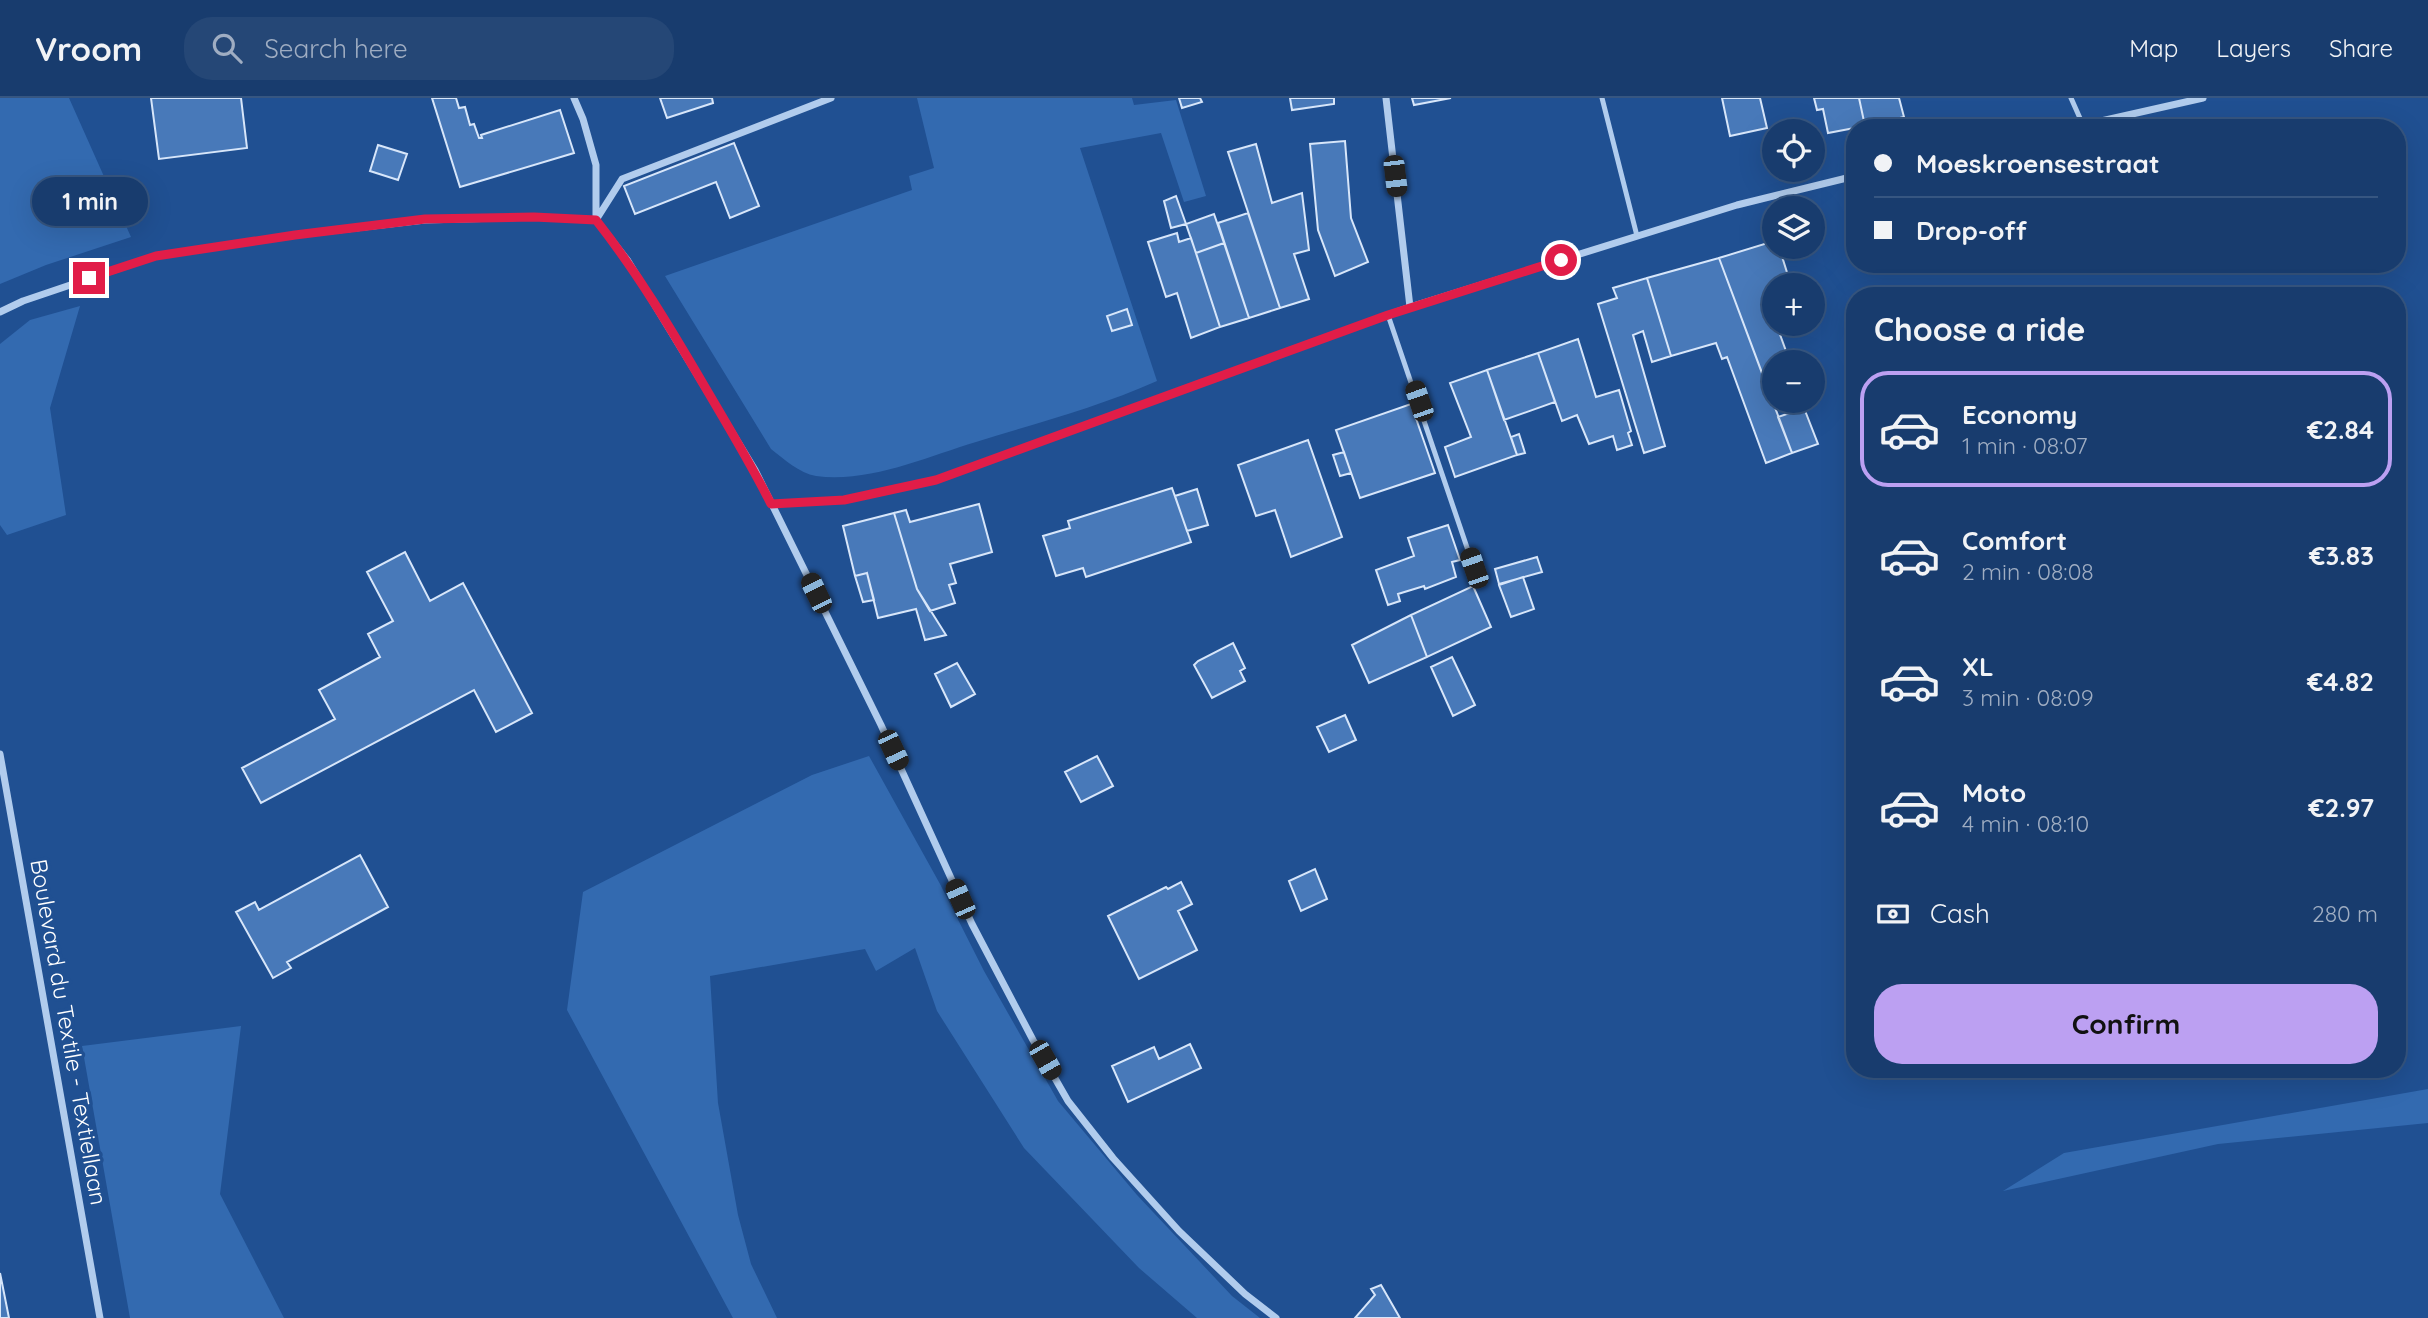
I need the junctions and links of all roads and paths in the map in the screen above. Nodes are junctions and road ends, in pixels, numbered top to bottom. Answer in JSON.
{"nodes":[{"id":1,"x":573,"y":98,"type":"edge"},
{"id":2,"x":831,"y":98,"type":"edge"},
{"id":3,"x":1386,"y":98,"type":"edge"},
{"id":4,"x":1602,"y":98,"type":"edge"},
{"id":5,"x":2071,"y":98,"type":"edge"},
{"id":6,"x":2203,"y":98,"type":"edge"},
{"id":7,"x":2080,"y":119,"type":"edge"},
{"id":8,"x":2110,"y":119,"type":"edge"},
{"id":9,"x":1846,"y":178,"type":"edge"},
{"id":10,"x":596,"y":220,"type":"junction"},
{"id":11,"x":1637,"y":236,"type":"junction"},
{"id":12,"x":1410,"y":307,"type":"junction"},
{"id":13,"x":0,"y":312,"type":"edge"},
{"id":14,"x":1388,"y":315,"type":"junction"},
{"id":15,"x":771,"y":504,"type":"junction"},
{"id":16,"x":1474,"y":568,"type":"dead end"},
{"id":17,"x":0,"y":754,"type":"edge"},
{"id":18,"x":100,"y":1318,"type":"edge"},
{"id":19,"x":1276,"y":1318,"type":"edge"}],
"edges":[{"from":1,"to":10,"type":"street"},
{"from":2,"to":10,"type":"street"},
{"from":3,"to":12,"type":"street"},
{"from":4,"to":11,"type":"lane"},
{"from":5,"to":7,"type":"lane"},
{"from":6,"to":8,"type":"street"},
{"from":9,"to":11,"type":"street"},
{"from":10,"to":13,"type":"street"},
{"from":10,"to":15,"type":"street"},
{"from":11,"to":12,"type":"street"},
{"from":12,"to":14,"type":"street"},
{"from":14,"to":15,"type":"street"},
{"from":14,"to":16,"type":"lane"},
{"from":15,"to":19,"type":"street"},
{"from":17,"to":18,"type":"street","name":"Boulevard du Textile - Textiellaan"}]}
